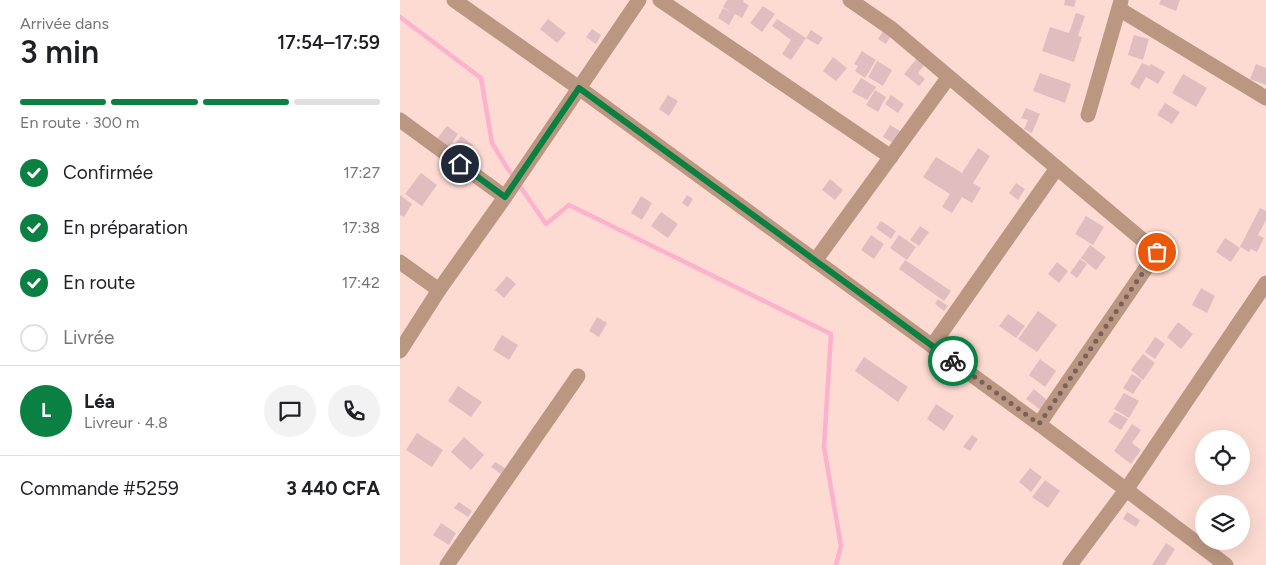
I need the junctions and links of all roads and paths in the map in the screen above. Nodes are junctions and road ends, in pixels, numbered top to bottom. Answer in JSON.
{"nodes":[{"id":1,"x":454,"y":0,"type":"edge"},
{"id":2,"x":639,"y":0,"type":"edge"},
{"id":3,"x":660,"y":0,"type":"edge"},
{"id":4,"x":850,"y":0,"type":"edge"},
{"id":5,"x":474,"y":5,"type":"edge"},
{"id":6,"x":1120,"y":5,"type":"edge"},
{"id":7,"x":948,"y":78,"type":"junction"},
{"id":8,"x":579,"y":88,"type":"junction"},
{"id":9,"x":1266,"y":98,"type":"edge"},
{"id":10,"x":1088,"y":116,"type":"dead end"},
{"id":11,"x":400,"y":120,"type":"edge"},
{"id":12,"x":891,"y":157,"type":"junction"},
{"id":13,"x":1057,"y":168,"type":"junction"},
{"id":14,"x":505,"y":197,"type":"junction"},
{"id":15,"x":816,"y":261,"type":"junction"},
{"id":16,"x":400,"y":262,"type":"edge"},
{"id":17,"x":1266,"y":282,"type":"edge"},
{"id":18,"x":439,"y":290,"type":"junction"},
{"id":19,"x":932,"y":346,"type":"junction"},
{"id":20,"x":400,"y":351,"type":"edge"},
{"id":21,"x":578,"y":376,"type":"dead end"},
{"id":22,"x":1039,"y":424,"type":"junction"},
{"id":23,"x":1126,"y":490,"type":"junction"},
{"id":24,"x":1207,"y":559,"type":"edge"},
{"id":25,"x":447,"y":565,"type":"edge"},
{"id":26,"x":1070,"y":565,"type":"edge"},
{"id":27,"x":1226,"y":565,"type":"edge"}],
"edges":[{"from":1,"to":5,"type":"street"},
{"from":2,"to":8,"type":"street"},
{"from":3,"to":12,"type":"street"},
{"from":4,"to":7,"type":"street"},
{"from":5,"to":8,"type":"street"},
{"from":6,"to":9,"type":"street"},
{"from":6,"to":10,"type":"street"},
{"from":7,"to":12,"type":"street"},
{"from":7,"to":13,"type":"street"},
{"from":8,"to":14,"type":"street"},
{"from":8,"to":15,"type":"street"},
{"from":11,"to":14,"type":"street"},
{"from":12,"to":15,"type":"street"},
{"from":13,"to":19,"type":"street"},
{"from":13,"to":22,"type":"street"},
{"from":14,"to":18,"type":"street"},
{"from":15,"to":19,"type":"street"},
{"from":16,"to":18,"type":"street"},
{"from":17,"to":23,"type":"street"},
{"from":18,"to":20,"type":"street"},
{"from":19,"to":22,"type":"street"},
{"from":21,"to":25,"type":"street"},
{"from":22,"to":23,"type":"street"},
{"from":23,"to":24,"type":"street"},
{"from":23,"to":26,"type":"street"},
{"from":24,"to":27,"type":"street"}]}
